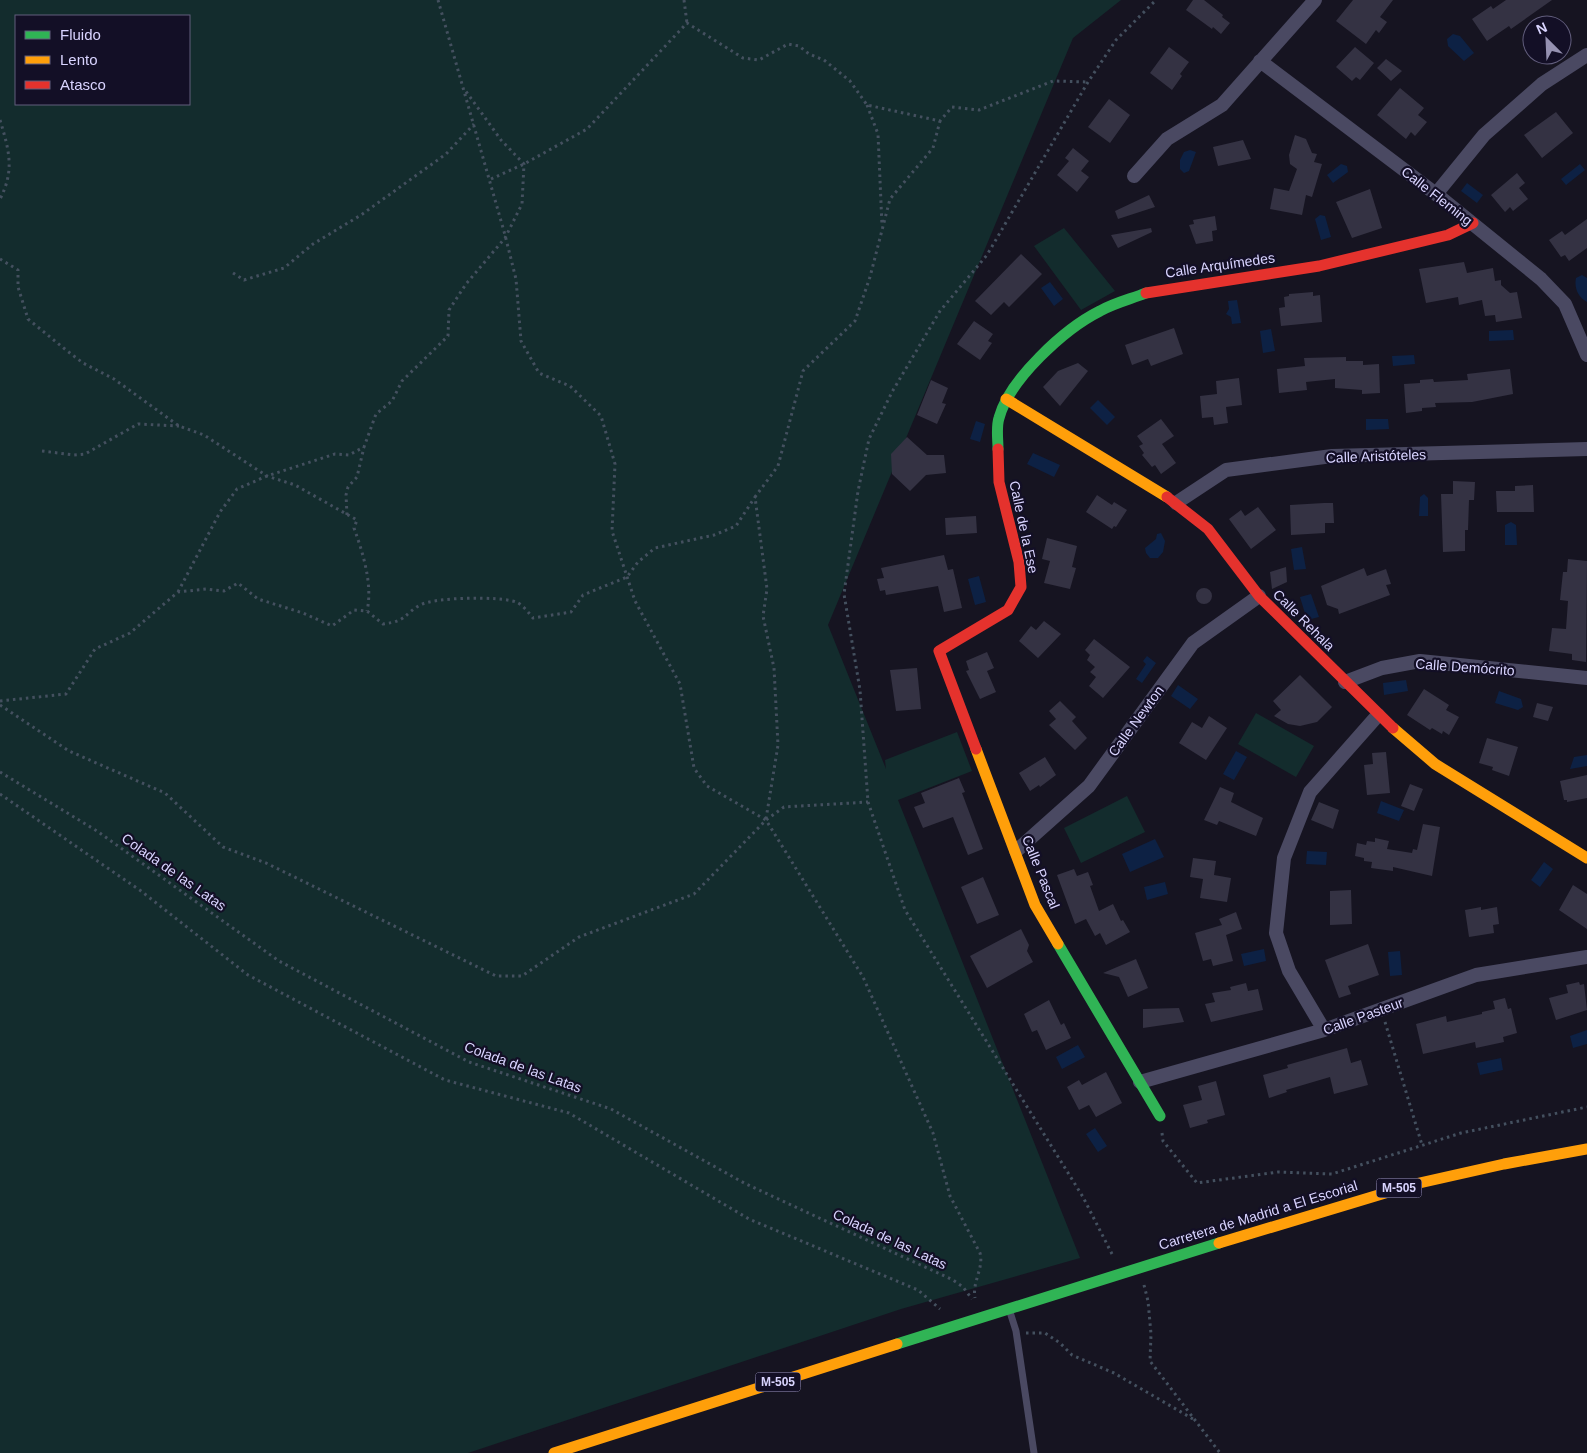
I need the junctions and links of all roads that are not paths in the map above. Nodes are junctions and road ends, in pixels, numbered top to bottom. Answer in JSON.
{"nodes":[{"id":1,"x":1315,"y":0,"type":"edge"},
{"id":2,"x":1587,"y":54,"type":"edge"},
{"id":3,"x":1260,"y":61,"type":"junction"},
{"id":4,"x":1134,"y":176,"type":"dead end"},
{"id":5,"x":1436,"y":194,"type":"junction"},
{"id":6,"x":1473,"y":223,"type":"junction"},
{"id":7,"x":1584,"y":338,"type":"edge"},
{"id":8,"x":1587,"y":355,"type":"edge"},
{"id":9,"x":1006,"y":399,"type":"junction"},
{"id":10,"x":1587,"y":448,"type":"edge"},
{"id":11,"x":1176,"y":503,"type":"junction"},
{"id":12,"x":1259,"y":596,"type":"junction"},
{"id":13,"x":939,"y":651,"type":"joint"},
{"id":14,"x":1587,"y":678,"type":"edge"},
{"id":15,"x":1345,"y":682,"type":"junction"},
{"id":16,"x":1378,"y":715,"type":"junction"},
{"id":17,"x":1016,"y":851,"type":"junction"},
{"id":18,"x":1587,"y":858,"type":"edge"},
{"id":19,"x":1587,"y":956,"type":"edge"},
{"id":20,"x":1324,"y":1030,"type":"junction"},
{"id":21,"x":1140,"y":1082,"type":"junction"},
{"id":22,"x":1160,"y":1116,"type":"road end"},
{"id":23,"x":1587,"y":1150,"type":"edge"},
{"id":24,"x":1005,"y":1310,"type":"junction"},
{"id":25,"x":554,"y":1453,"type":"edge"},
{"id":26,"x":1034,"y":1453,"type":"edge"}],
"edges":[{"from":1,"to":3,"type":"street"},
{"from":2,"to":5,"type":"street"},
{"from":3,"to":4,"type":"street"},
{"from":3,"to":5,"type":"street","name":"Calle Fleming"},
{"from":5,"to":6,"type":"street","name":"Calle Fleming"},
{"from":6,"to":7,"type":"street","name":"Calle Fleming"},
{"from":6,"to":9,"type":"main road","name":"Calle Arquímedes"},
{"from":7,"to":8,"type":"street","name":"Calle Fleming"},
{"from":9,"to":11,"type":"main road","name":"Calle Rehala"},
{"from":9,"to":13,"type":"main road","name":"Calle de la Ese"},
{"from":10,"to":11,"type":"street","name":"Calle Aristóteles"},
{"from":11,"to":12,"type":"main road","name":"Calle Rehala"},
{"from":12,"to":15,"type":"main road","name":"Calle Rehala"},
{"from":12,"to":17,"type":"street","name":"Calle Newton"},
{"from":13,"to":17,"type":"main road","name":"Calle Pascal"},
{"from":14,"to":15,"type":"street","name":"Calle Demócrito"},
{"from":15,"to":16,"type":"main road","name":"Calle Rehala"},
{"from":16,"to":18,"type":"main road","name":"Calle Rehala"},
{"from":16,"to":20,"type":"street"},
{"from":17,"to":21,"type":"main road","name":"Calle Pascal"},
{"from":19,"to":20,"type":"street","name":"Calle Pasteur"},
{"from":20,"to":21,"type":"street","name":"Calle Pasteur"},
{"from":21,"to":22,"type":"main road","name":"Calle Pascal"},
{"from":23,"to":24,"type":"main road","name":"Carretera de Madrid a El Escorial","number":"M-505"},
{"from":24,"to":25,"type":"main road","number":"M-505"},
{"from":24,"to":26,"type":"lane"}]}
